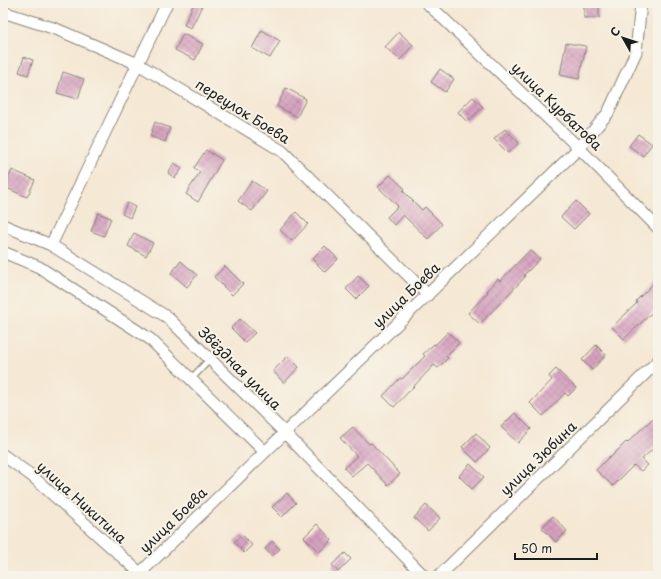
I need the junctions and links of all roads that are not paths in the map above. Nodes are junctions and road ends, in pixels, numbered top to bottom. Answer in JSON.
{"nodes":[{"id":1,"x":167,"y":3,"type":"edge"},
{"id":2,"x":641,"y":3,"type":"edge"},
{"id":3,"x":431,"y":4,"type":"edge"},
{"id":4,"x":3,"y":12,"type":"edge"},
{"id":5,"x":138,"y":64,"type":"junction"},
{"id":6,"x":579,"y":148,"type":"junction"},
{"id":7,"x":3,"y":225,"type":"edge"},
{"id":8,"x":658,"y":228,"type":"edge"},
{"id":9,"x":51,"y":245,"type":"junction"},
{"id":10,"x":3,"y":252,"type":"edge"},
{"id":11,"x":428,"y":295,"type":"junction"},
{"id":12,"x":210,"y":359,"type":"junction"},
{"id":13,"x":658,"y":361,"type":"edge"},
{"id":14,"x":190,"y":379,"type":"junction"},
{"id":15,"x":285,"y":433,"type":"junction"},
{"id":16,"x":265,"y":452,"type":"junction"},
{"id":17,"x":3,"y":455,"type":"edge"},
{"id":18,"x":139,"y":575,"type":"edge"},
{"id":19,"x":424,"y":576,"type":"edge"},
{"id":20,"x":439,"y":576,"type":"edge"}],
"edges":[{"from":1,"to":5,"type":"street"},
{"from":2,"to":6,"type":"street","name":"улица Боева"},
{"from":3,"to":6,"type":"street","name":"улица Курбатова"},
{"from":4,"to":5,"type":"street","name":"переулок Боева"},
{"from":5,"to":9,"type":"street"},
{"from":5,"to":11,"type":"street","name":"переулок Боева"},
{"from":6,"to":8,"type":"street","name":"улица Курбатова"},
{"from":6,"to":11,"type":"street","name":"улица Боева"},
{"from":7,"to":9,"type":"street","name":"Звёздная улица"},
{"from":9,"to":12,"type":"street","name":"Звёздная улица"},
{"from":10,"to":14,"type":"street"},
{"from":11,"to":15,"type":"street","name":"улица Боева"},
{"from":12,"to":14,"type":"lane"},
{"from":12,"to":15,"type":"street","name":"Звёздная улица"},
{"from":13,"to":20,"type":"street","name":"улица Зюбина"},
{"from":14,"to":16,"type":"street"},
{"from":15,"to":16,"type":"street","name":"улица Боева"},
{"from":15,"to":19,"type":"street","name":"Звёздная улица"},
{"from":16,"to":18,"type":"street","name":"улица Боева"},
{"from":17,"to":18,"type":"street","name":"улица Никитина"}]}
